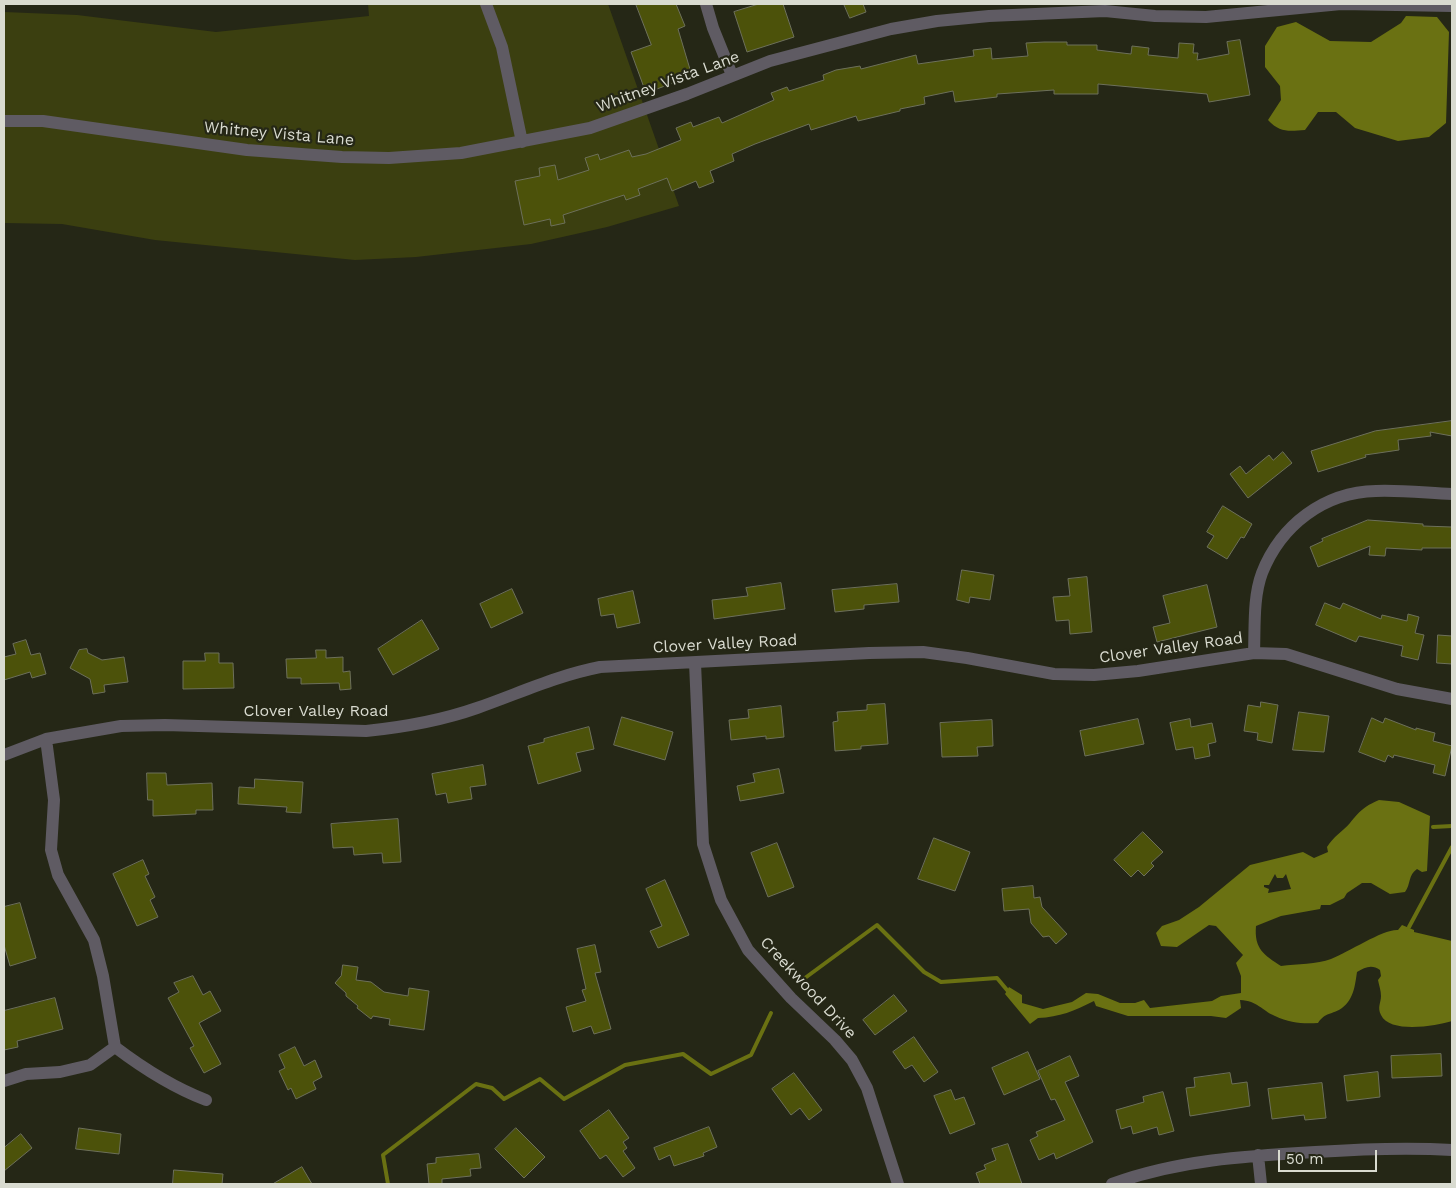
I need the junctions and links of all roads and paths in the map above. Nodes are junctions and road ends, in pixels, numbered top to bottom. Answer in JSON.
{"nodes":[{"id":1,"x":486,"y":4,"type":"edge"},
{"id":2,"x":706,"y":4,"type":"edge"},
{"id":3,"x":1342,"y":4,"type":"edge"},
{"id":4,"x":1452,"y":6,"type":"edge"},
{"id":5,"x":732,"y":75,"type":"junction"},
{"id":6,"x":4,"y":122,"type":"edge"},
{"id":7,"x":522,"y":142,"type":"junction"},
{"id":8,"x":1452,"y":494,"type":"edge"},
{"id":9,"x":1254,"y":653,"type":"junction"},
{"id":10,"x":695,"y":663,"type":"junction"},
{"id":11,"x":1452,"y":699,"type":"edge"},
{"id":12,"x":46,"y":739,"type":"junction"},
{"id":13,"x":4,"y":755,"type":"edge"},
{"id":14,"x":115,"y":1047,"type":"junction"},
{"id":15,"x":4,"y":1081,"type":"edge"},
{"id":16,"x":206,"y":1100,"type":"dead end"},
{"id":17,"x":1452,"y":1150,"type":"edge"},
{"id":18,"x":1258,"y":1155,"type":"junction"},
{"id":19,"x":898,"y":1184,"type":"edge"},
{"id":20,"x":1112,"y":1184,"type":"edge"},
{"id":21,"x":1261,"y":1184,"type":"edge"}],
"edges":[{"from":1,"to":7,"type":"street"},
{"from":2,"to":5,"type":"street"},
{"from":3,"to":4,"type":"street","name":"Whitney Vista Lane"},
{"from":3,"to":5,"type":"street","name":"Whitney Vista Lane"},
{"from":5,"to":7,"type":"street","name":"Whitney Vista Lane"},
{"from":6,"to":7,"type":"street","name":"Whitney Vista Lane"},
{"from":8,"to":9,"type":"street"},
{"from":9,"to":10,"type":"street","name":"Clover Valley Road"},
{"from":9,"to":11,"type":"street","name":"Clover Valley Road"},
{"from":10,"to":12,"type":"street","name":"Clover Valley Road"},
{"from":10,"to":19,"type":"street","name":"Creekwood Drive"},
{"from":12,"to":13,"type":"street","name":"Clover Valley Road"},
{"from":12,"to":14,"type":"street"},
{"from":14,"to":15,"type":"street"},
{"from":14,"to":16,"type":"street"},
{"from":17,"to":18,"type":"street"},
{"from":18,"to":20,"type":"street"},
{"from":18,"to":21,"type":"street"}]}
